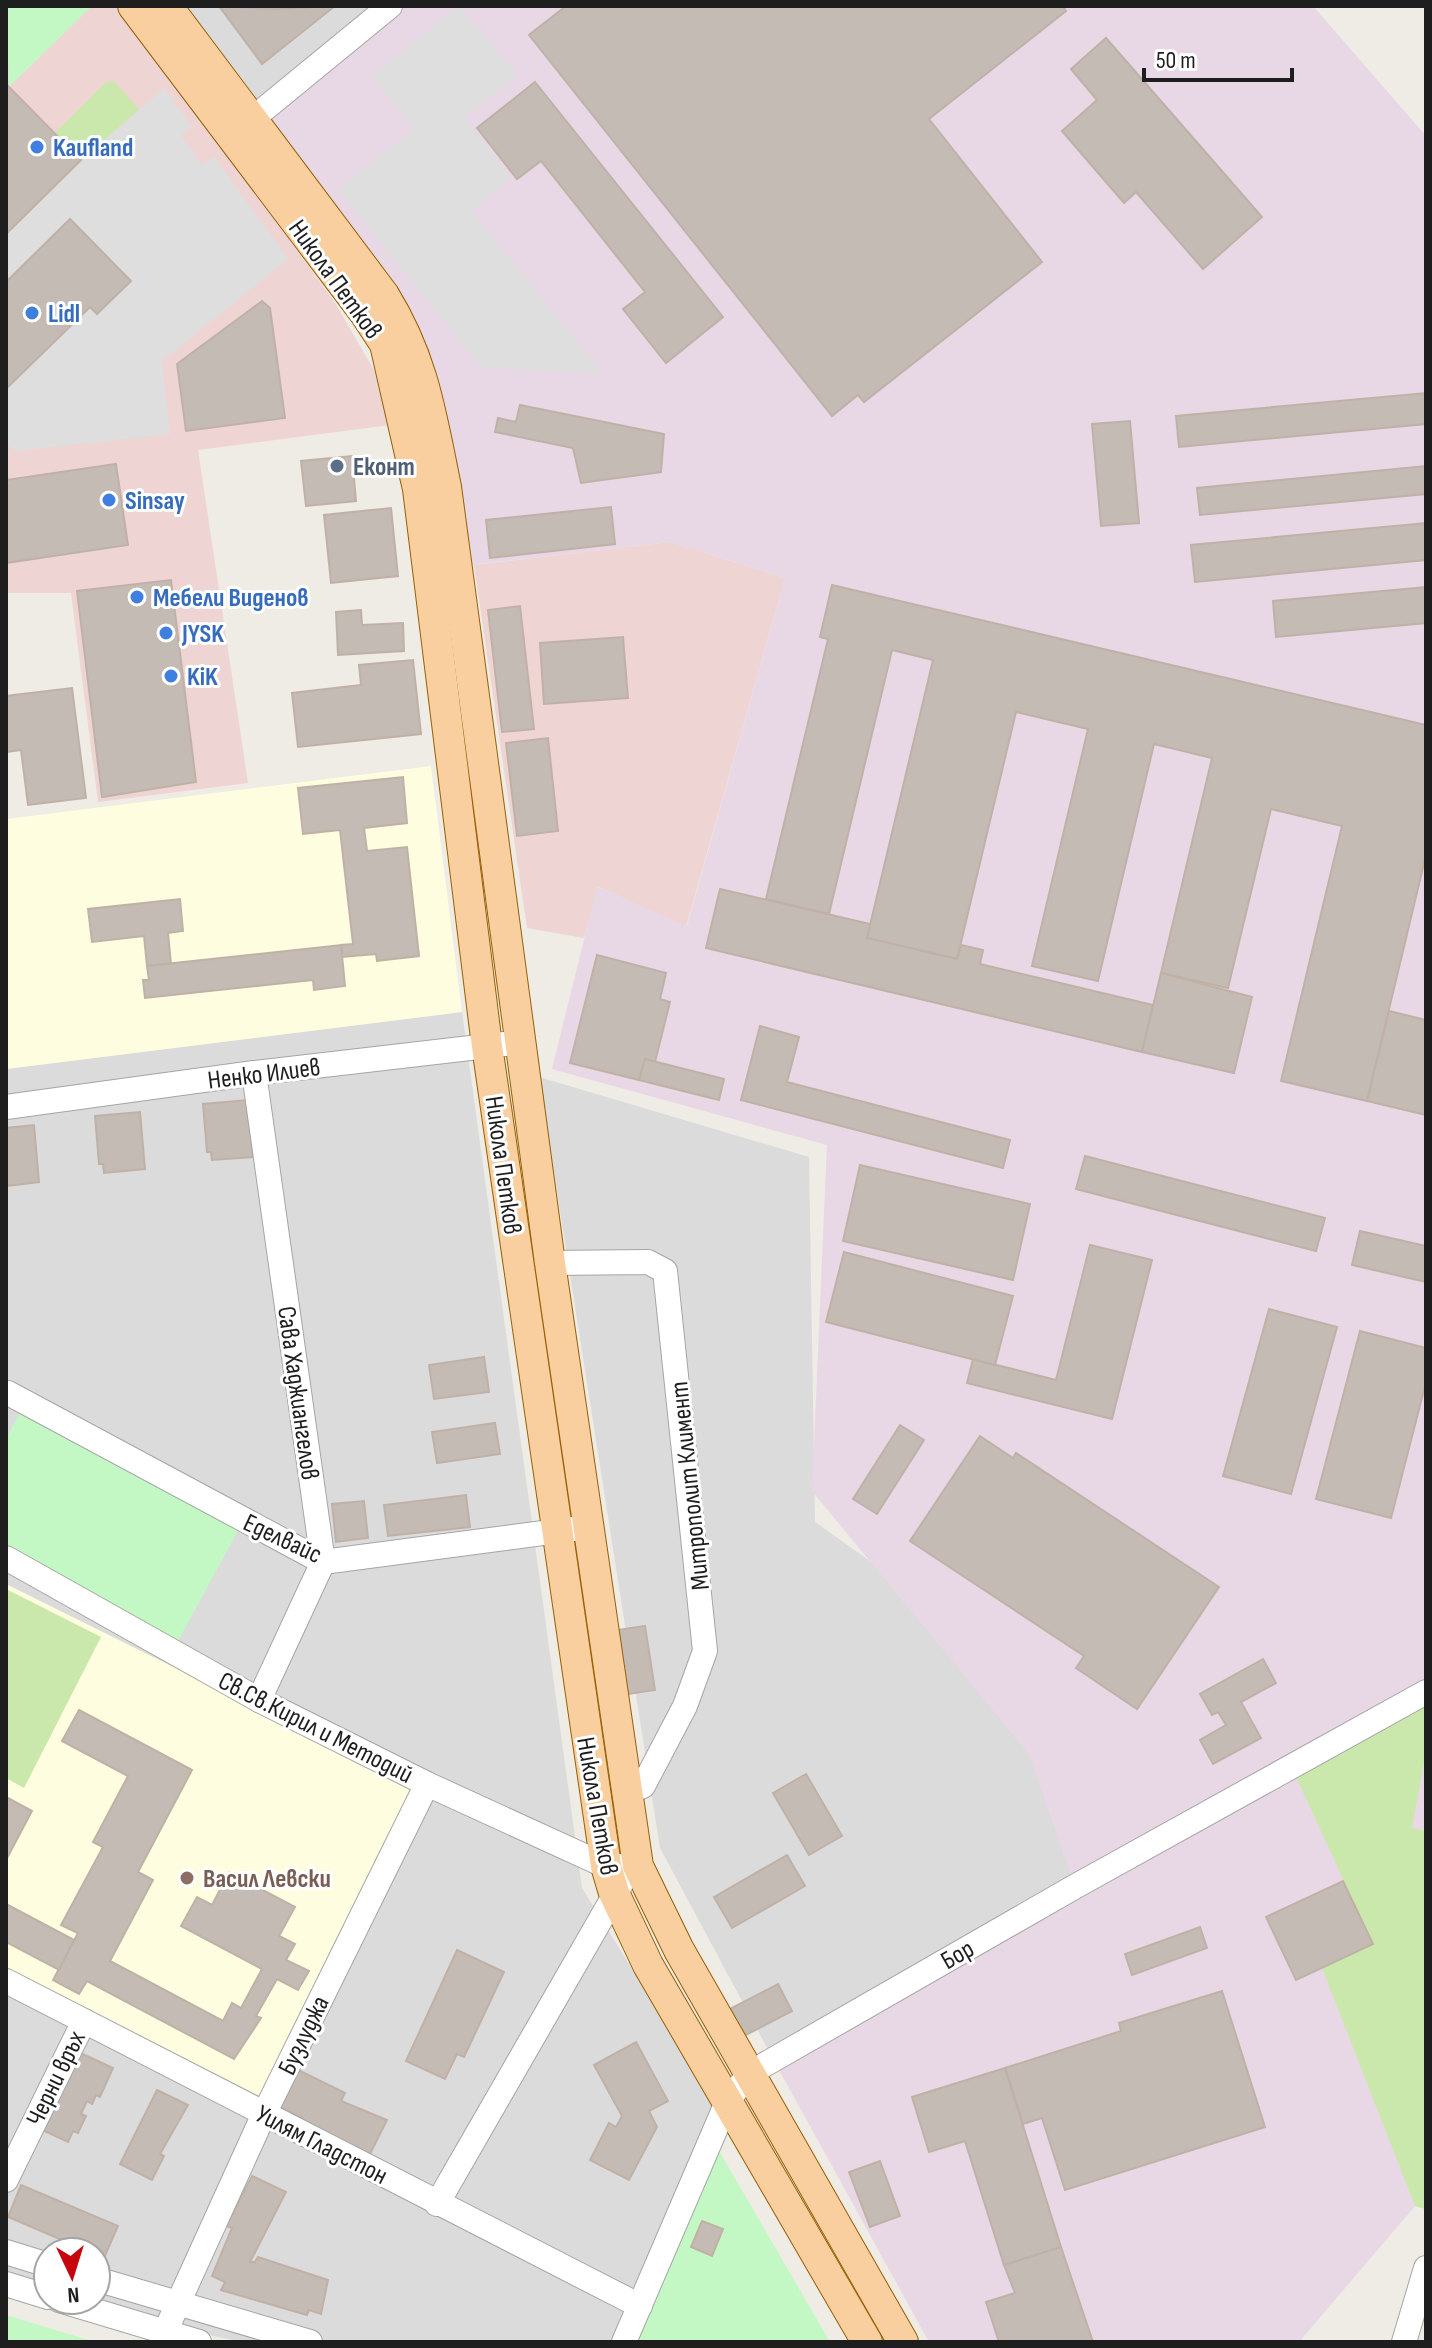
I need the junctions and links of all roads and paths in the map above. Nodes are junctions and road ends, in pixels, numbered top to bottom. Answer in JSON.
{"nodes":[{"id":1,"x":133,"y":6,"type":"edge"},
{"id":2,"x":167,"y":6,"type":"edge"},
{"id":3,"x":390,"y":6,"type":"edge"},
{"id":4,"x":241,"y":129,"type":"junction"},
{"id":5,"x":522,"y":1042,"type":"junction"},
{"id":6,"x":487,"y":1046,"type":"junction"},
{"id":7,"x":254,"y":1073,"type":"junction"},
{"id":8,"x":6,"y":1107,"type":"edge"},
{"id":9,"x":550,"y":1263,"type":"junction"},
{"id":10,"x":7,"y":1390,"type":"edge"},
{"id":11,"x":587,"y":1527,"type":"junction"},
{"id":12,"x":556,"y":1531,"type":"junction"},
{"id":13,"x":6,"y":1558,"type":"edge"},
{"id":14,"x":323,"y":1562,"type":"junction"},
{"id":15,"x":1426,"y":1692,"type":"edge"},
{"id":16,"x":259,"y":1700,"type":"junction"},
{"id":17,"x":427,"y":1784,"type":"junction"},
{"id":18,"x":626,"y":1793,"type":"junction"},
{"id":19,"x":638,"y":1866,"type":"junction"},
{"id":20,"x":610,"y":1879,"type":"junction"},
{"id":21,"x":6,"y":1981,"type":"edge"},
{"id":22,"x":84,"y":2021,"type":"junction"},
{"id":23,"x":750,"y":2073,"type":"junction"},
{"id":24,"x":728,"y":2100,"type":"junction"},
{"id":25,"x":264,"y":2114,"type":"junction"},
{"id":26,"x":7,"y":2177,"type":"edge"},
{"id":27,"x":437,"y":2204,"type":"junction"},
{"id":28,"x":6,"y":2252,"type":"edge"},
{"id":29,"x":32,"y":2260,"type":"edge"},
{"id":30,"x":1426,"y":2268,"type":"edge"},
{"id":31,"x":6,"y":2284,"type":"edge"},
{"id":32,"x":112,"y":2284,"type":"edge"},
{"id":33,"x":32,"y":2292,"type":"edge"},
{"id":34,"x":178,"y":2303,"type":"junction"},
{"id":35,"x":640,"y":2306,"type":"junction"},
{"id":36,"x":112,"y":2316,"type":"edge"},
{"id":37,"x":165,"y":2332,"type":"junction"},
{"id":38,"x":199,"y":2342,"type":"edge"},
{"id":39,"x":310,"y":2342,"type":"edge"},
{"id":40,"x":624,"y":2342,"type":"edge"},
{"id":41,"x":867,"y":2342,"type":"edge"},
{"id":42,"x":903,"y":2342,"type":"edge"},
{"id":43,"x":1404,"y":2342,"type":"edge"}],
"edges":[{"from":1,"to":4,"type":"main road","name":"Никола Петков"},
{"from":2,"to":4,"type":"main road","name":"Никола Петков"},
{"from":3,"to":4,"type":"street"},
{"from":4,"to":5,"type":"main road","name":"Никола Петков"},
{"from":4,"to":6,"type":"main road","name":"Никола Петков"},
{"from":5,"to":6,"type":"street","name":"Ненко Илиев"},
{"from":5,"to":9,"type":"main road","name":"Никола Петков"},
{"from":6,"to":7,"type":"street","name":"Ненко Илиев"},
{"from":6,"to":12,"type":"main road","name":"Никола Петков"},
{"from":7,"to":8,"type":"street","name":"Ненко Илиев"},
{"from":7,"to":14,"type":"street","name":"Сава Хаджиангелов"},
{"from":9,"to":11,"type":"main road","name":"Никола Петков"},
{"from":9,"to":18,"type":"street","name":"Митрополит Климент"},
{"from":10,"to":14,"type":"street","name":"Еделвайс"},
{"from":11,"to":12,"type":"street","name":"Еделвайс"},
{"from":11,"to":18,"type":"main road","name":"Никола Петков"},
{"from":12,"to":14,"type":"street","name":"Еделвайс"},
{"from":12,"to":20,"type":"main road","name":"Никола Петков"},
{"from":13,"to":16,"type":"street","name":"Св.Св.Кирил и Методий"},
{"from":14,"to":16,"type":"street"},
{"from":15,"to":23,"type":"street","name":"Бор"},
{"from":16,"to":17,"type":"street","name":"Св.Св.Кирил и Методий"},
{"from":17,"to":20,"type":"street","name":"Св.Св.Кирил и Методий"},
{"from":17,"to":25,"type":"street","name":"Бузлуджа"},
{"from":18,"to":19,"type":"main road","name":"Никола Петков"},
{"from":19,"to":20,"type":"street","name":"Св.Св.Кирил и Методий"},
{"from":19,"to":23,"type":"main road","name":"Никола Петков"},
{"from":20,"to":24,"type":"main road","name":"Никола Петков"},
{"from":20,"to":27,"type":"street"},
{"from":21,"to":22,"type":"street","name":"Уилям Гладстон"},
{"from":22,"to":25,"type":"street","name":"Уилям Гладстон"},
{"from":22,"to":26,"type":"street","name":"Черни връх"},
{"from":23,"to":24,"type":"street","name":"Бор"},
{"from":23,"to":42,"type":"main road","name":"Никола Петков"},
{"from":24,"to":35,"type":"street","name":"Бор"},
{"from":24,"to":41,"type":"main road","name":"Никола Петков"},
{"from":25,"to":27,"type":"street","name":"Уилям Гладстон"},
{"from":25,"to":34,"type":"street","name":"Бузлуджа"},
{"from":27,"to":35,"type":"street","name":"Уилям Гладстон"},
{"from":28,"to":29,"type":"street"},
{"from":30,"to":43,"type":"street"},
{"from":31,"to":33,"type":"street"},
{"from":32,"to":34,"type":"street"},
{"from":34,"to":37,"type":"street","name":"Бузлуджа"},
{"from":34,"to":39,"type":"street"},
{"from":35,"to":40,"type":"street","name":"Бор"},
{"from":36,"to":37,"type":"street"},
{"from":37,"to":38,"type":"street"}]}
